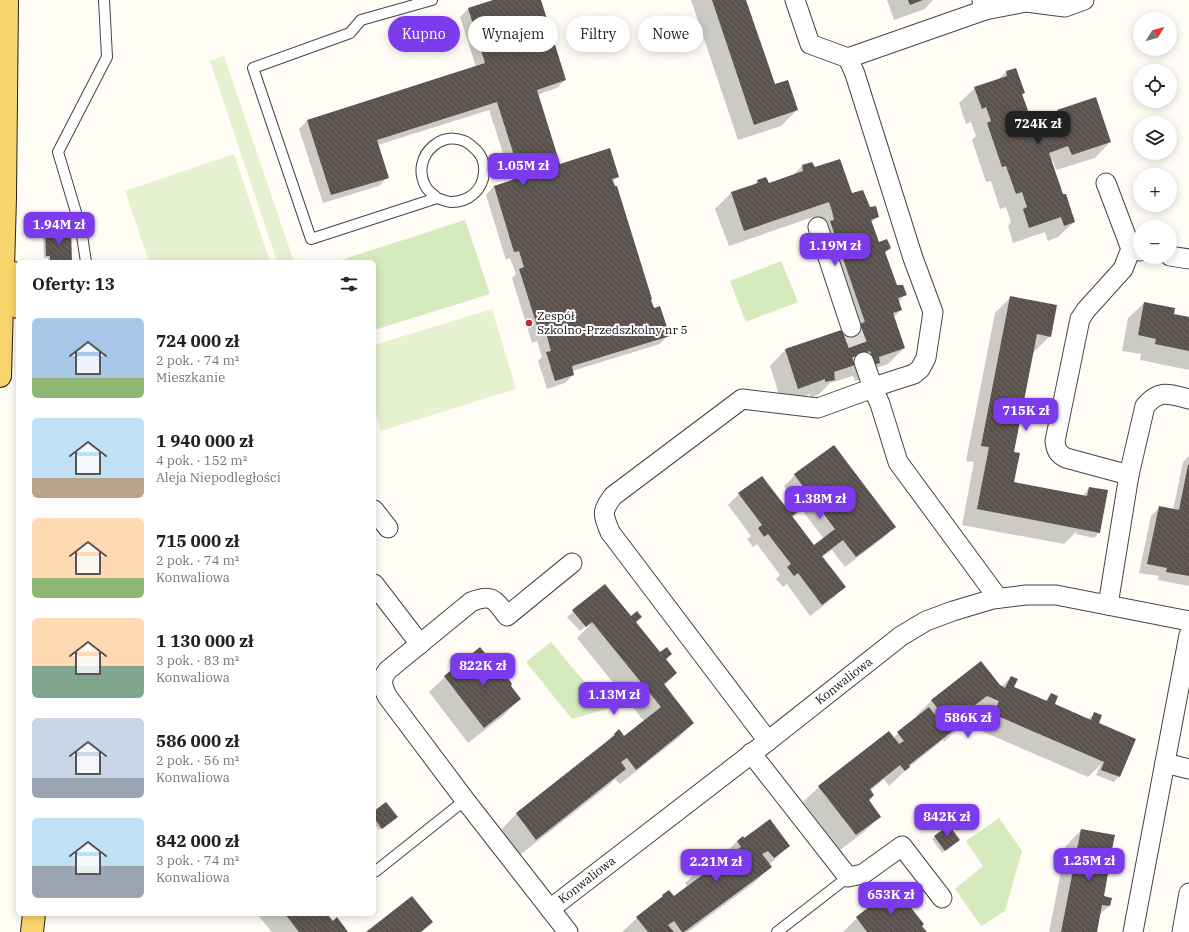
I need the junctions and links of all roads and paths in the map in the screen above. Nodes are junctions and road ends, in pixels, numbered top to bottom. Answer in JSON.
{"nodes":[{"id":1,"x":7,"y":0,"type":"edge"},
{"id":2,"x":104,"y":0,"type":"edge"},
{"id":3,"x":432,"y":0,"type":"edge"},
{"id":4,"x":795,"y":0,"type":"edge"},
{"id":5,"x":1084,"y":0,"type":"edge"},
{"id":6,"x":984,"y":5,"type":"edge"},
{"id":7,"x":848,"y":58,"type":"junction"},
{"id":8,"x":1106,"y":183,"type":"dead end"},
{"id":9,"x":5,"y":198,"type":"junction"},
{"id":10,"x":436,"y":198,"type":"junction"},
{"id":11,"x":818,"y":227,"type":"dead end"},
{"id":12,"x":1133,"y":243,"type":"edge"},
{"id":13,"x":1133,"y":254,"type":"edge"},
{"id":14,"x":1177,"y":257,"type":"edge"},
{"id":15,"x":1189,"y":259,"type":"edge"},
{"id":16,"x":86,"y":260,"type":"edge"},
{"id":17,"x":16,"y":290,"type":"edge"},
{"id":18,"x":851,"y":327,"type":"tunnel mouth"},
{"id":19,"x":864,"y":362,"type":"tunnel mouth"},
{"id":20,"x":0,"y":376,"type":"edge"},
{"id":21,"x":874,"y":388,"type":"junction"},
{"id":22,"x":1189,"y":399,"type":"edge"},
{"id":23,"x":1129,"y":475,"type":"junction"},
{"id":24,"x":376,"y":513,"type":"edge"},
{"id":25,"x":388,"y":528,"type":"dead end"},
{"id":26,"x":572,"y":563,"type":"dead end"},
{"id":27,"x":376,"y":587,"type":"edge"},
{"id":28,"x":998,"y":598,"type":"junction"},
{"id":29,"x":1108,"y":605,"type":"junction"},
{"id":30,"x":1189,"y":621,"type":"edge"},
{"id":31,"x":1189,"y":635,"type":"edge"},
{"id":32,"x":420,"y":644,"type":"junction"},
{"id":33,"x":768,"y":741,"type":"junction"},
{"id":34,"x":751,"y":753,"type":"junction"},
{"id":35,"x":1165,"y":763,"type":"junction"},
{"id":36,"x":1189,"y":769,"type":"edge"},
{"id":37,"x":465,"y":800,"type":"junction"},
{"id":38,"x":376,"y":871,"type":"edge"},
{"id":39,"x":848,"y":877,"type":"junction"},
{"id":40,"x":1189,"y":893,"type":"edge"},
{"id":41,"x":942,"y":898,"type":"dead end"},
{"id":42,"x":550,"y":908,"type":"junction"},
{"id":43,"x":34,"y":916,"type":"edge"},
{"id":44,"x":32,"y":932,"type":"edge"},
{"id":45,"x":568,"y":932,"type":"edge"},
{"id":46,"x":777,"y":932,"type":"edge"},
{"id":47,"x":1133,"y":932,"type":"edge"},
{"id":48,"x":1182,"y":932,"type":"edge"}],
"edges":[{"from":1,"to":9,"type":"main road"},
{"from":2,"to":16,"type":"lane"},
{"from":3,"to":10,"type":"lane"},
{"from":4,"to":7,"type":"street"},
{"from":5,"to":6,"type":"street"},
{"from":6,"to":7,"type":"street"},
{"from":7,"to":21,"type":"street"},
{"from":8,"to":12,"type":"street"},
{"from":9,"to":17,"type":"main road"},
{"from":9,"to":20,"type":"main road"},
{"from":10,"to":10,"type":"lane"},
{"from":11,"to":18,"type":"street"},
{"from":13,"to":23,"type":"street"},
{"from":14,"to":15,"type":"street"},
{"from":19,"to":21,"type":"street"},
{"from":21,"to":28,"type":"street"},
{"from":21,"to":33,"type":"street"},
{"from":22,"to":23,"type":"street"},
{"from":23,"to":29,"type":"street"},
{"from":24,"to":25,"type":"street"},
{"from":26,"to":32,"type":"street"},
{"from":27,"to":32,"type":"street"},
{"from":28,"to":29,"type":"street","name":"Konwaliowa"},
{"from":28,"to":33,"type":"street","name":"Konwaliowa"},
{"from":29,"to":30,"type":"street","name":"Konwaliowa"},
{"from":31,"to":35,"type":"street"},
{"from":32,"to":37,"type":"street"},
{"from":33,"to":34,"type":"street","name":"Konwaliowa"},
{"from":34,"to":39,"type":"street"},
{"from":34,"to":42,"type":"street","name":"Konwaliowa"},
{"from":35,"to":36,"type":"street"},
{"from":35,"to":47,"type":"street"},
{"from":37,"to":38,"type":"lane"},
{"from":37,"to":42,"type":"street"},
{"from":39,"to":41,"type":"street"},
{"from":39,"to":46,"type":"lane"},
{"from":40,"to":48,"type":"street"},
{"from":42,"to":45,"type":"street"},
{"from":43,"to":44,"type":"main road"}]}
